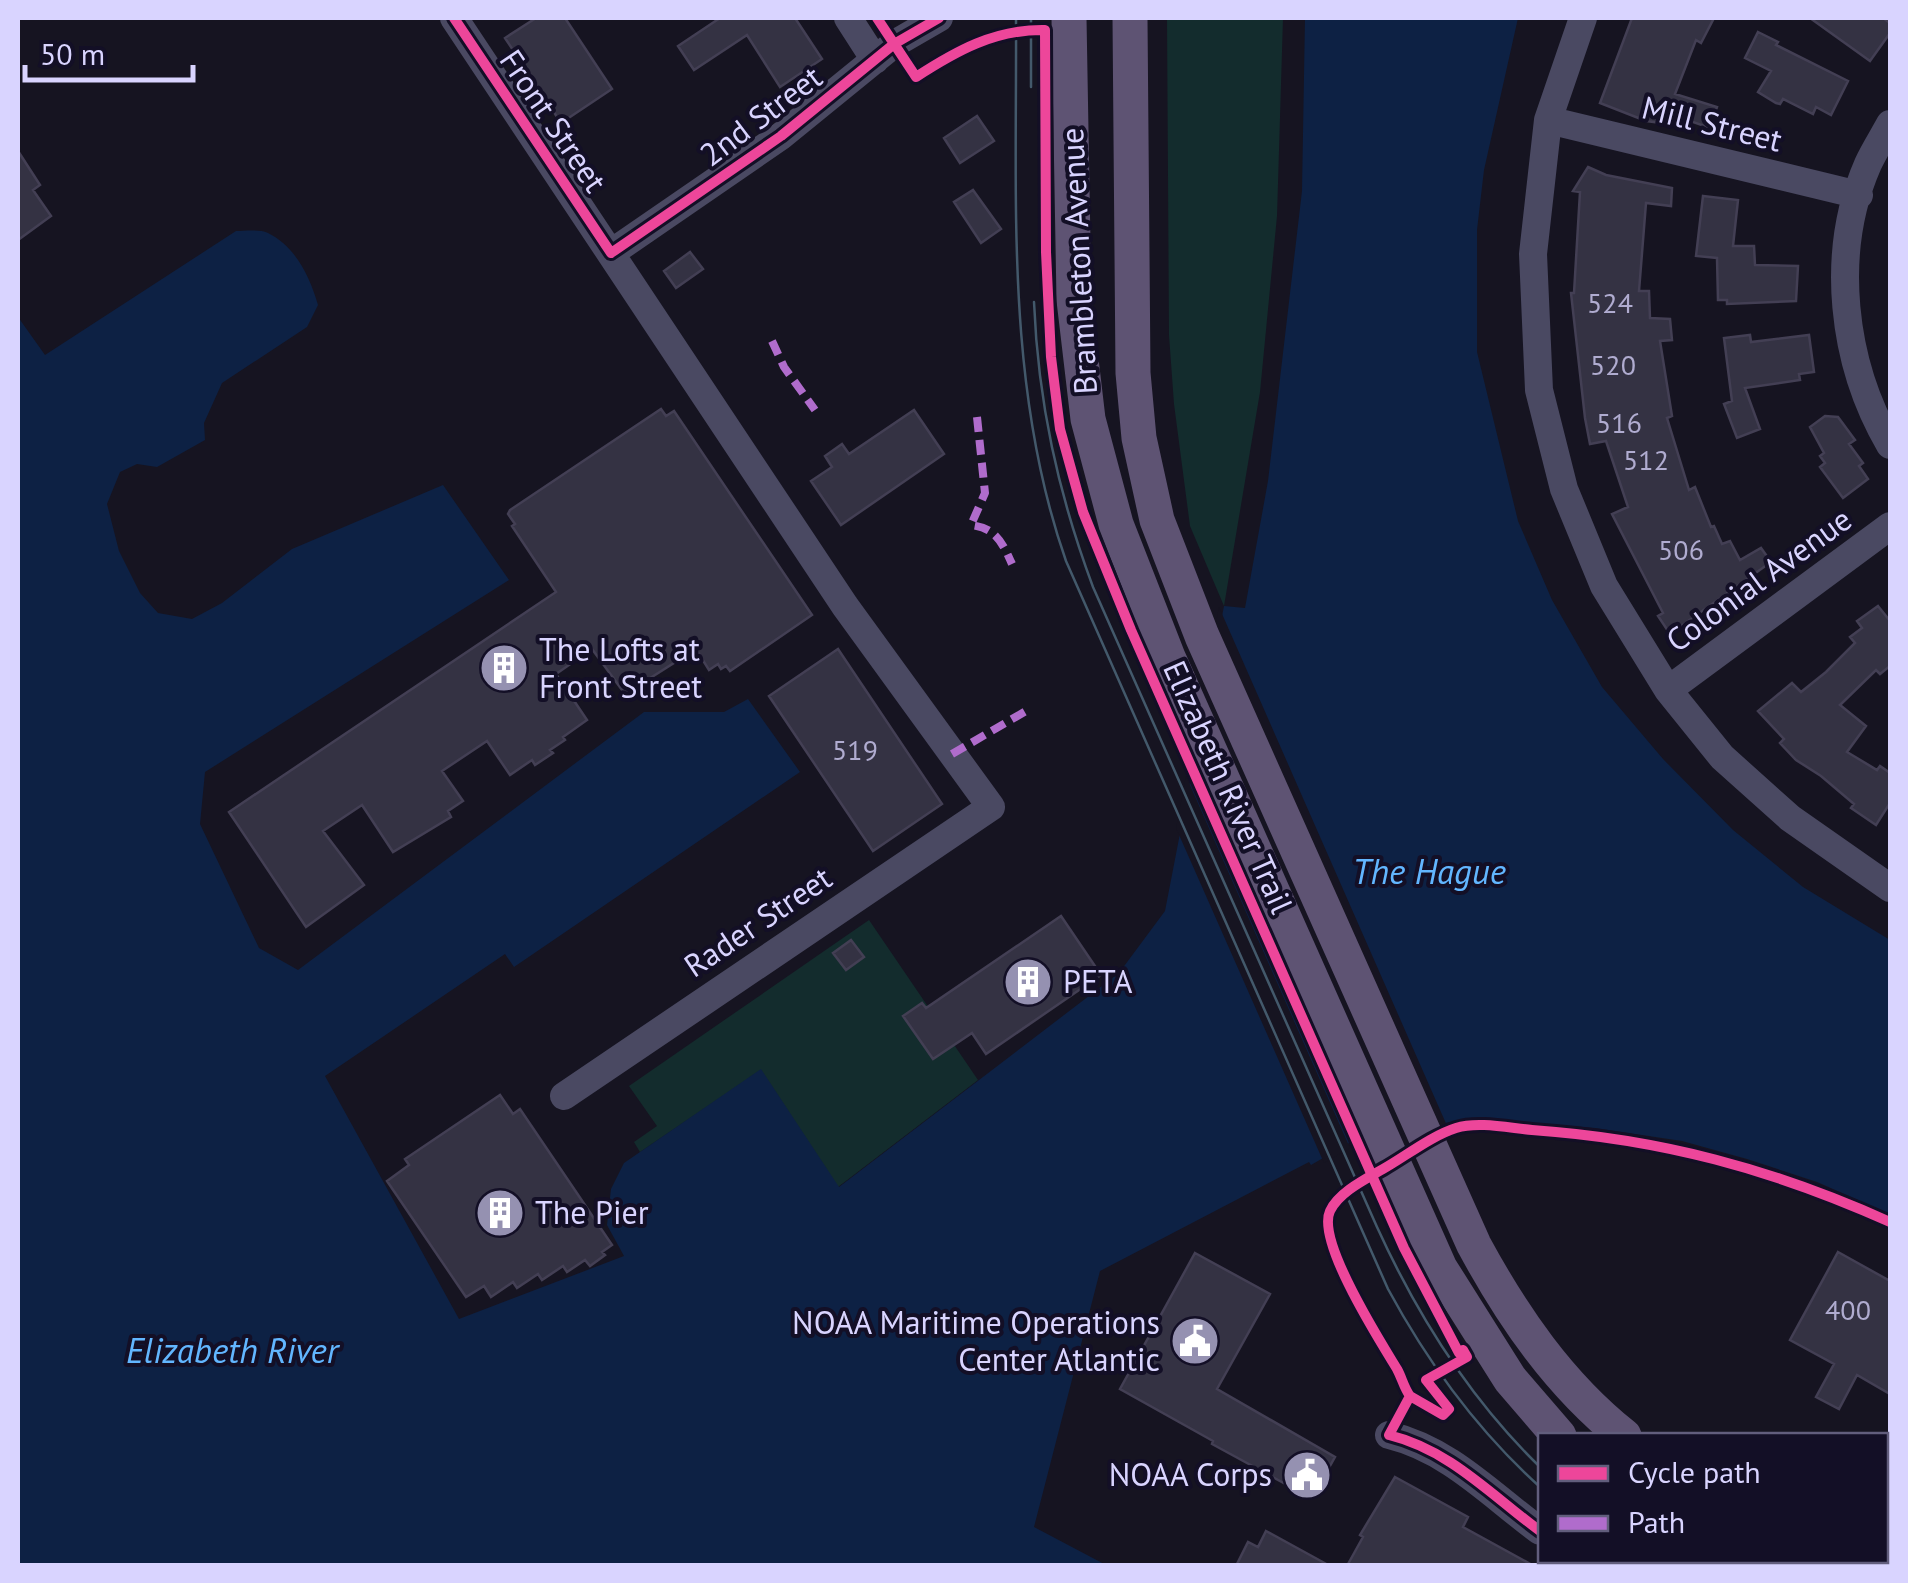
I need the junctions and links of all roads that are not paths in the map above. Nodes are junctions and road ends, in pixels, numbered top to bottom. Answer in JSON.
{"nodes":[{"id":1,"x":454,"y":18,"type":"edge"},
{"id":2,"x":848,"y":18,"type":"edge"},
{"id":3,"x":939,"y":18,"type":"edge"},
{"id":4,"x":1069,"y":18,"type":"edge"},
{"id":5,"x":1130,"y":18,"type":"edge"},
{"id":6,"x":1583,"y":18,"type":"edge"},
{"id":7,"x":875,"y":60,"type":"junction"},
{"id":8,"x":1548,"y":120,"type":"junction"},
{"id":9,"x":1890,"y":124,"type":"edge"},
{"id":10,"x":1859,"y":195,"type":"junction"},
{"id":11,"x":611,"y":253,"type":"junction"},
{"id":12,"x":1890,"y":445,"type":"edge"},
{"id":13,"x":1890,"y":526,"type":"edge"},
{"id":14,"x":1668,"y":690,"type":"junction"},
{"id":15,"x":991,"y":807,"type":"joint"},
{"id":16,"x":1890,"y":888,"type":"edge"},
{"id":17,"x":564,"y":1096,"type":"dead end"},
{"id":18,"x":1557,"y":1433,"type":"edge"},
{"id":19,"x":1621,"y":1433,"type":"edge"},
{"id":20,"x":1389,"y":1435,"type":"dead end"},
{"id":21,"x":1538,"y":1529,"type":"edge"}],
"edges":[{"from":1,"to":11,"type":"street","name":"Front Street"},
{"from":2,"to":7,"type":"street"},
{"from":3,"to":7,"type":"street","name":"2nd Street"},
{"from":4,"to":18,"type":"main road","name":"Brambleton Avenue"},
{"from":5,"to":19,"type":"main road","name":"Brambleton Avenue"},
{"from":6,"to":8,"type":"street"},
{"from":7,"to":11,"type":"street","name":"2nd Street"},
{"from":8,"to":10,"type":"street","name":"Mill Street"},
{"from":8,"to":14,"type":"street"},
{"from":9,"to":10,"type":"street"},
{"from":10,"to":12,"type":"street"},
{"from":11,"to":15,"type":"street","name":"Front Street"},
{"from":13,"to":14,"type":"street","name":"Colonial Avenue"},
{"from":14,"to":16,"type":"street"},
{"from":15,"to":17,"type":"street","name":"Rader Street"},
{"from":20,"to":21,"type":"street"}]}
